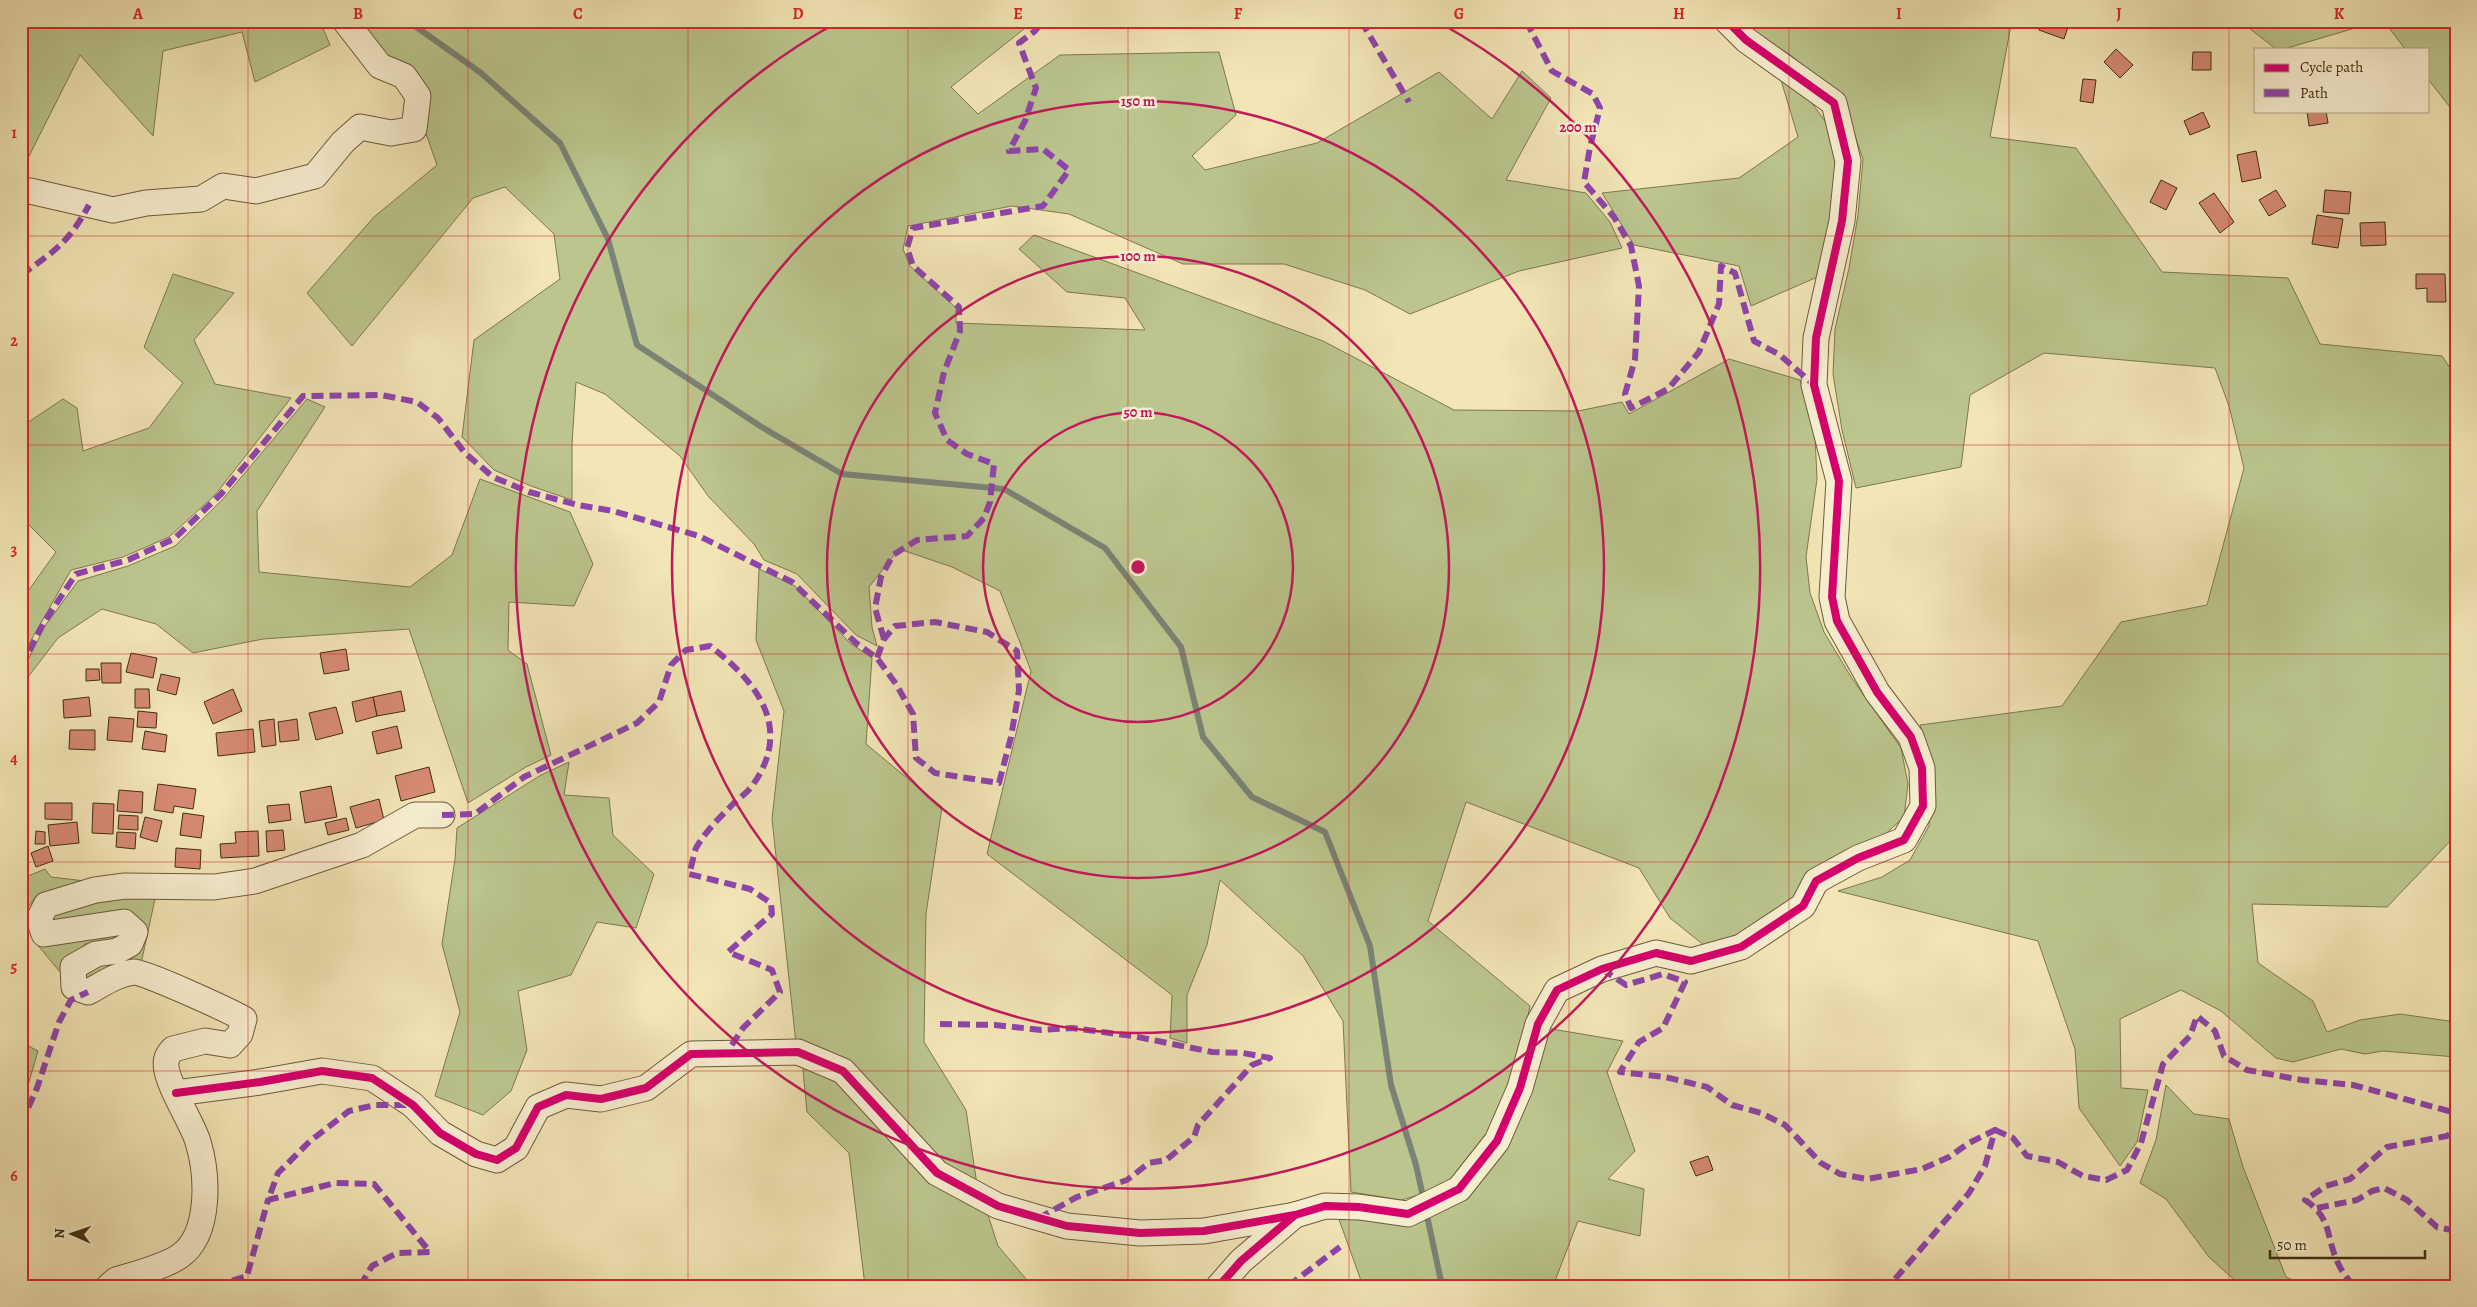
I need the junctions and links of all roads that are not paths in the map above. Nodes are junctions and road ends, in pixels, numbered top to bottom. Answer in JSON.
{"nodes":[{"id":1,"x":345,"y":21,"type":"edge"},
{"id":2,"x":1727,"y":21,"type":"edge"},
{"id":3,"x":21,"y":192,"type":"edge"},
{"id":4,"x":442,"y":815,"type":"dead end"},
{"id":5,"x":176,"y":1093,"type":"junction"},
{"id":6,"x":1295,"y":1215,"type":"junction"},
{"id":7,"x":109,"y":1286,"type":"edge"},
{"id":8,"x":1220,"y":1286,"type":"edge"}],
"edges":[{"from":1,"to":3,"type":"street"},
{"from":2,"to":6,"type":"street"},
{"from":4,"to":5,"type":"street"},
{"from":5,"to":6,"type":"street"},
{"from":5,"to":7,"type":"street"},
{"from":6,"to":8,"type":"street"}]}
